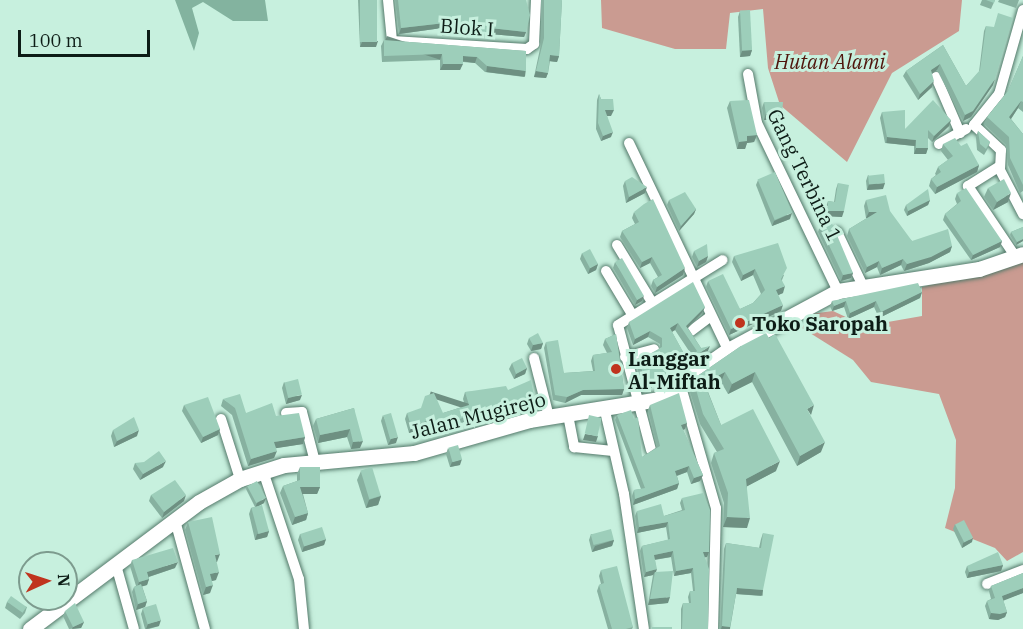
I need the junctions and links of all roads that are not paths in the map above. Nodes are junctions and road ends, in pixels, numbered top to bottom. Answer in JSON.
{"nodes":[{"id":1,"x":388,"y":0,"type":"edge"},
{"id":2,"x":536,"y":0,"type":"edge"},
{"id":3,"x":1023,"y":10,"type":"edge"},
{"id":4,"x":748,"y":74,"type":"dead end"},
{"id":5,"x":936,"y":77,"type":"edge"},
{"id":6,"x":974,"y":125,"type":"junction"},
{"id":7,"x":960,"y":133,"type":"junction"},
{"id":8,"x":629,"y":142,"type":"dead end"},
{"id":9,"x":939,"y":144,"type":"dead end"},
{"id":10,"x":1000,"y":166,"type":"junction"},
{"id":11,"x":1023,"y":214,"type":"edge"},
{"id":12,"x":837,"y":232,"type":"edge"},
{"id":13,"x":617,"y":245,"type":"dead end"},
{"id":14,"x":1019,"y":255,"type":"edge"},
{"id":15,"x":723,"y":260,"type":"dead end"},
{"id":16,"x":606,"y":271,"type":"dead end"},
{"id":17,"x":691,"y":278,"type":"junction"},
{"id":18,"x":863,"y":286,"type":"junction"},
{"id":19,"x":838,"y":291,"type":"junction"},
{"id":20,"x":654,"y":304,"type":"junction"},
{"id":21,"x":633,"y":316,"type":"junction"},
{"id":22,"x":711,"y":316,"type":"junction"},
{"id":23,"x":691,"y":331,"type":"edge"},
{"id":24,"x":654,"y":350,"type":"edge"},
{"id":25,"x":728,"y":350,"type":"junction"},
{"id":26,"x":625,"y":357,"type":"junction"},
{"id":27,"x":534,"y":358,"type":"dead end"},
{"id":28,"x":681,"y":387,"type":"junction"},
{"id":29,"x":635,"y":405,"type":"junction"},
{"id":30,"x":605,"y":411,"type":"junction"},
{"id":31,"x":286,"y":413,"type":"edge"},
{"id":32,"x":568,"y":415,"type":"junction"},
{"id":33,"x":549,"y":417,"type":"junction"},
{"id":34,"x":221,"y":419,"type":"dead end"},
{"id":35,"x":651,"y":450,"type":"edge"},
{"id":36,"x":613,"y":451,"type":"junction"},
{"id":37,"x":315,"y":462,"type":"junction"},
{"id":38,"x":263,"y":471,"type":"junction"},
{"id":39,"x":240,"y":479,"type":"junction"},
{"id":40,"x":176,"y":524,"type":"junction"},
{"id":41,"x":116,"y":565,"type":"junction"},
{"id":42,"x":1023,"y":570,"type":"edge"},
{"id":43,"x":987,"y":584,"type":"dead end"},
{"id":44,"x":30,"y":629,"type":"edge"},
{"id":45,"x":134,"y":629,"type":"edge"},
{"id":46,"x":205,"y":629,"type":"edge"},
{"id":47,"x":304,"y":629,"type":"edge"},
{"id":48,"x":644,"y":629,"type":"edge"},
{"id":49,"x":713,"y":629,"type":"edge"}],
"edges":[{"from":1,"to":2,"type":"street","name":"Blok I"},
{"from":3,"to":6,"type":"street"},
{"from":4,"to":19,"type":"street","name":"Gang Terbina 1"},
{"from":5,"to":7,"type":"street"},
{"from":6,"to":7,"type":"street"},
{"from":6,"to":10,"type":"street"},
{"from":7,"to":9,"type":"street"},
{"from":8,"to":17,"type":"street"},
{"from":10,"to":11,"type":"street"},
{"from":10,"to":14,"type":"street"},
{"from":12,"to":18,"type":"street"},
{"from":13,"to":20,"type":"street"},
{"from":14,"to":18,"type":"street","name":"Jalan Mugirejo"},
{"from":15,"to":17,"type":"street"},
{"from":16,"to":21,"type":"street"},
{"from":17,"to":20,"type":"street"},
{"from":17,"to":22,"type":"street"},
{"from":18,"to":19,"type":"street","name":"Jalan Mugirejo"},
{"from":19,"to":25,"type":"street","name":"Jalan Mugirejo"},
{"from":20,"to":21,"type":"street"},
{"from":21,"to":26,"type":"street"},
{"from":22,"to":23,"type":"street"},
{"from":22,"to":25,"type":"street"},
{"from":24,"to":26,"type":"street"},
{"from":25,"to":28,"type":"street","name":"Jalan Mugirejo"},
{"from":26,"to":29,"type":"street"},
{"from":27,"to":33,"type":"street"},
{"from":28,"to":29,"type":"street","name":"Jalan Mugirejo"},
{"from":28,"to":49,"type":"street"},
{"from":29,"to":30,"type":"street","name":"Jalan Mugirejo"},
{"from":29,"to":35,"type":"street"},
{"from":30,"to":32,"type":"street","name":"Jalan Mugirejo"},
{"from":30,"to":36,"type":"street"},
{"from":31,"to":37,"type":"street"},
{"from":32,"to":33,"type":"street","name":"Jalan Mugirejo"},
{"from":32,"to":36,"type":"street"},
{"from":33,"to":37,"type":"street","name":"Jalan Mugirejo"},
{"from":34,"to":39,"type":"street"},
{"from":36,"to":48,"type":"street"},
{"from":37,"to":38,"type":"street","name":"Jalan Mugirejo"},
{"from":38,"to":39,"type":"street","name":"Jalan Mugirejo"},
{"from":38,"to":47,"type":"street"},
{"from":39,"to":40,"type":"street","name":"Jalan Mugirejo"},
{"from":40,"to":41,"type":"street","name":"Jalan Mugirejo"},
{"from":40,"to":46,"type":"street"},
{"from":41,"to":44,"type":"street","name":"Jalan Mugirejo"},
{"from":41,"to":45,"type":"street"},
{"from":42,"to":43,"type":"street"}]}
